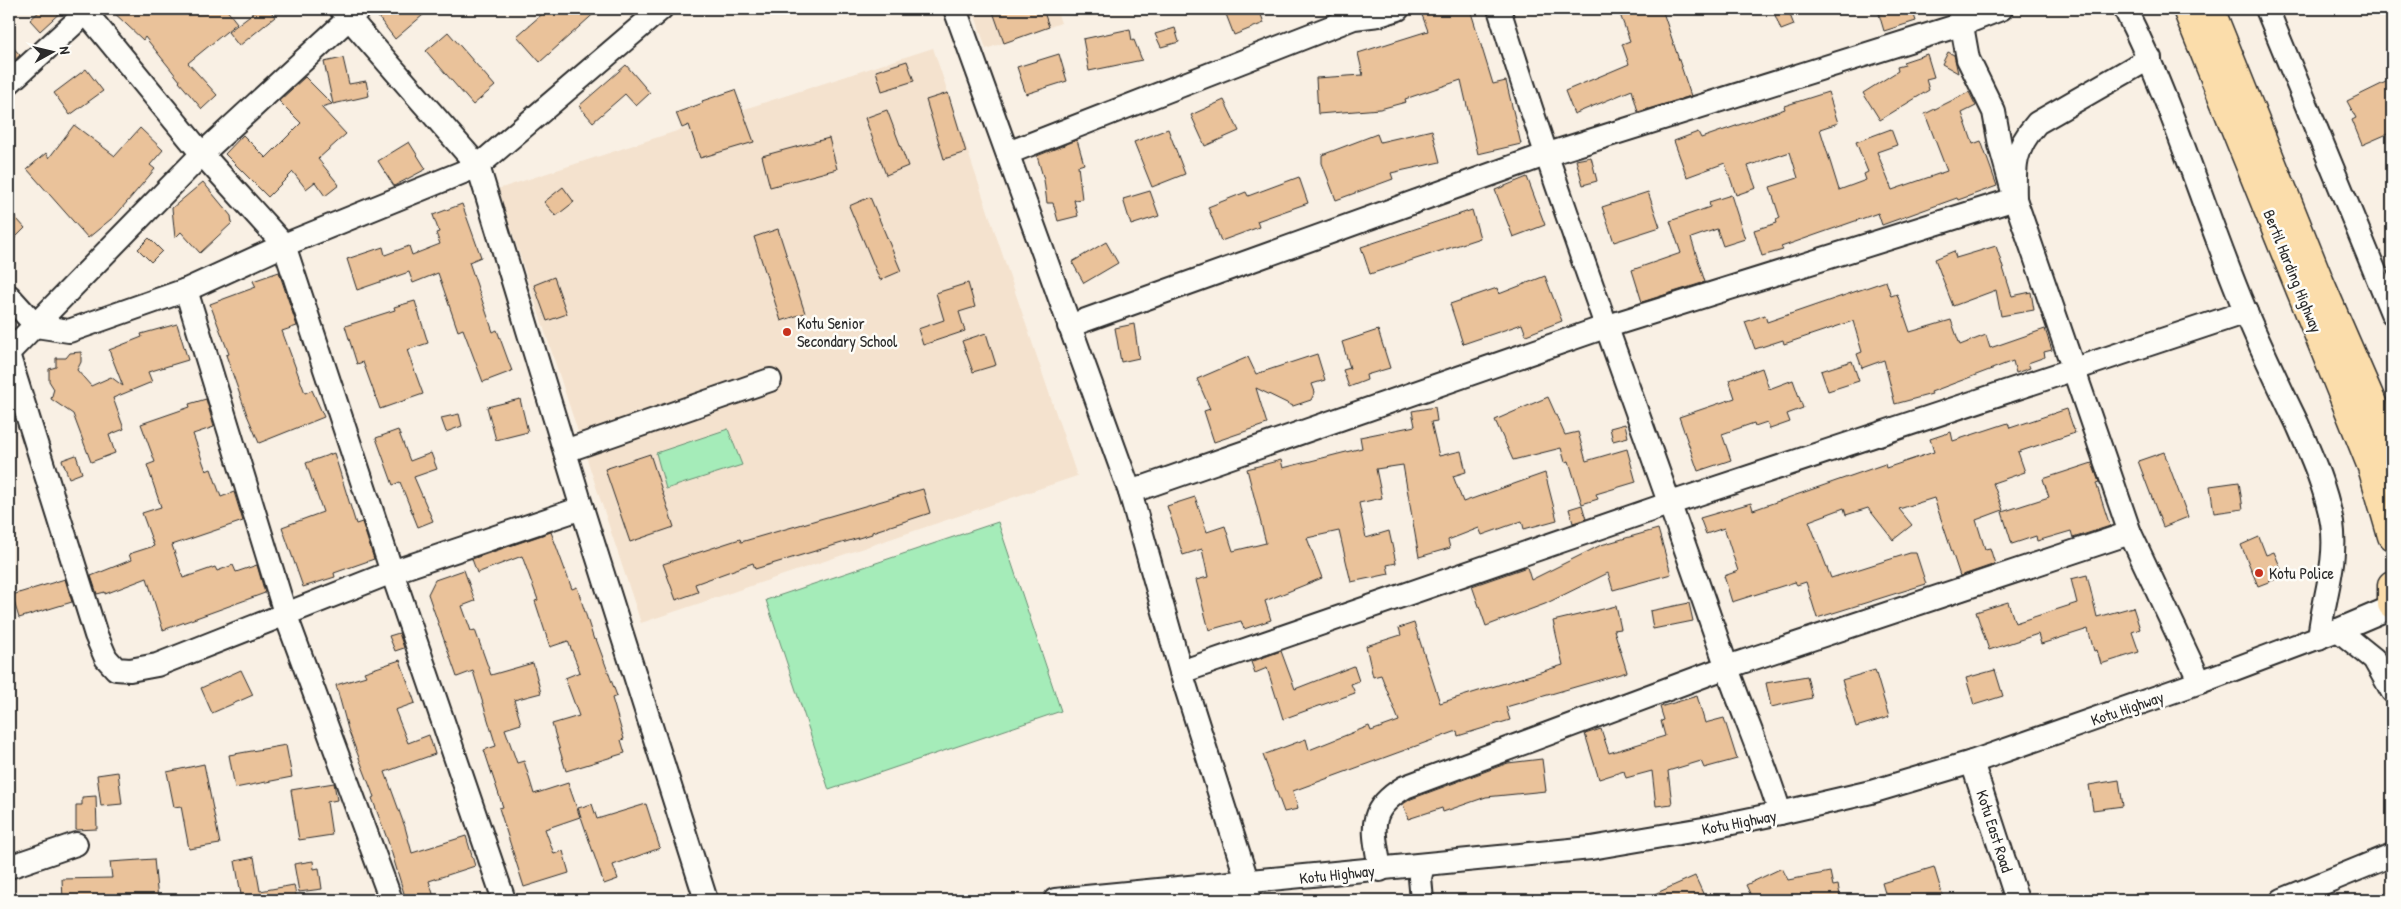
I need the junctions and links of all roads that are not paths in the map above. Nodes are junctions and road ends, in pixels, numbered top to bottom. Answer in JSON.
{"nodes":[{"id":1,"x":955,"y":9,"type":"edge"},
{"id":2,"x":1398,"y":9,"type":"edge"},
{"id":3,"x":1498,"y":9,"type":"edge"},
{"id":4,"x":2001,"y":9,"type":"edge"},
{"id":5,"x":2125,"y":9,"type":"edge"},
{"id":6,"x":2187,"y":9,"type":"edge"},
{"id":7,"x":2210,"y":9,"type":"edge"},
{"id":8,"x":2267,"y":9,"type":"edge"},
{"id":9,"x":87,"y":10,"type":"edge"},
{"id":10,"x":350,"y":12,"type":"edge"},
{"id":11,"x":654,"y":12,"type":"edge"},
{"id":12,"x":1352,"y":13,"type":"edge"},
{"id":13,"x":1961,"y":17,"type":"edge"},
{"id":14,"x":2150,"y":58,"type":"junction"},
{"id":15,"x":9,"y":83,"type":"edge"},
{"id":16,"x":1008,"y":153,"type":"junction"},
{"id":17,"x":202,"y":154,"type":"junction"},
{"id":18,"x":1545,"y":155,"type":"junction"},
{"id":19,"x":478,"y":166,"type":"junction"},
{"id":20,"x":2015,"y":199,"type":"junction"},
{"id":21,"x":284,"y":245,"type":"junction"},
{"id":22,"x":186,"y":290,"type":"junction"},
{"id":23,"x":9,"y":296,"type":"edge"},
{"id":24,"x":2246,"y":312,"type":"junction"},
{"id":25,"x":2392,"y":312,"type":"edge"},
{"id":26,"x":36,"y":326,"type":"junction"},
{"id":27,"x":1069,"y":326,"type":"junction"},
{"id":28,"x":1605,"y":327,"type":"junction"},
{"id":29,"x":9,"y":352,"type":"edge"},
{"id":30,"x":9,"y":357,"type":"edge"},
{"id":31,"x":2072,"y":369,"type":"junction"},
{"id":32,"x":770,"y":380,"type":"dead end"},
{"id":33,"x":2392,"y":449,"type":"edge"},
{"id":34,"x":565,"y":451,"type":"junction"},
{"id":35,"x":1130,"y":492,"type":"junction"},
{"id":36,"x":1671,"y":504,"type":"junction"},
{"id":37,"x":582,"y":508,"type":"junction"},
{"id":38,"x":2130,"y":533,"type":"junction"},
{"id":39,"x":2392,"y":536,"type":"edge"},
{"id":40,"x":392,"y":572,"type":"junction"},
{"id":41,"x":2392,"y":586,"type":"edge"},
{"id":42,"x":2392,"y":605,"type":"edge"},
{"id":43,"x":286,"y":616,"type":"junction"},
{"id":44,"x":2328,"y":634,"type":"junction"},
{"id":45,"x":1727,"y":667,"type":"junction"},
{"id":46,"x":1181,"y":672,"type":"junction"},
{"id":47,"x":2200,"y":682,"type":"junction"},
{"id":48,"x":2392,"y":691,"type":"edge"},
{"id":49,"x":1972,"y":762,"type":"junction"},
{"id":50,"x":1780,"y":813,"type":"junction"},
{"id":51,"x":76,"y":844,"type":"dead end"},
{"id":52,"x":2392,"y":855,"type":"edge"},
{"id":53,"x":1423,"y":865,"type":"junction"},
{"id":54,"x":9,"y":867,"type":"edge"},
{"id":55,"x":1380,"y":870,"type":"junction"},
{"id":56,"x":1248,"y":892,"type":"edge"},
{"id":57,"x":391,"y":900,"type":"edge"},
{"id":58,"x":504,"y":900,"type":"edge"},
{"id":59,"x":706,"y":900,"type":"edge"},
{"id":60,"x":1055,"y":900,"type":"edge"},
{"id":61,"x":1422,"y":900,"type":"edge"},
{"id":62,"x":2017,"y":900,"type":"edge"},
{"id":63,"x":2282,"y":900,"type":"edge"}],
"edges":[{"from":1,"to":16,"type":"street"},
{"from":2,"to":12,"type":"street"},
{"from":3,"to":18,"type":"street"},
{"from":4,"to":13,"type":"street"},
{"from":5,"to":14,"type":"street"},
{"from":6,"to":39,"type":"main road","name":"Bertil Harding Highway"},
{"from":7,"to":33,"type":"main road","name":"Bertil Harding Highway"},
{"from":8,"to":25,"type":"street"},
{"from":9,"to":15,"type":"street"},
{"from":9,"to":17,"type":"street"},
{"from":10,"to":17,"type":"street"},
{"from":10,"to":19,"type":"street"},
{"from":11,"to":19,"type":"street"},
{"from":12,"to":16,"type":"street"},
{"from":13,"to":18,"type":"street"},
{"from":13,"to":20,"type":"street"},
{"from":14,"to":20,"type":"street"},
{"from":14,"to":24,"type":"street"},
{"from":16,"to":27,"type":"street"},
{"from":17,"to":21,"type":"street"},
{"from":17,"to":26,"type":"street"},
{"from":18,"to":27,"type":"street"},
{"from":18,"to":28,"type":"street"},
{"from":19,"to":21,"type":"street"},
{"from":19,"to":34,"type":"street"},
{"from":20,"to":28,"type":"street"},
{"from":20,"to":31,"type":"street"},
{"from":21,"to":22,"type":"street"},
{"from":21,"to":40,"type":"street"},
{"from":22,"to":26,"type":"street"},
{"from":22,"to":43,"type":"street"},
{"from":23,"to":26,"type":"street"},
{"from":24,"to":31,"type":"street"},
{"from":24,"to":44,"type":"street"},
{"from":26,"to":29,"type":"street"},
{"from":27,"to":35,"type":"street"},
{"from":28,"to":35,"type":"street"},
{"from":28,"to":36,"type":"street"},
{"from":30,"to":43,"type":"street"},
{"from":31,"to":36,"type":"street"},
{"from":31,"to":38,"type":"street"},
{"from":32,"to":34,"type":"street"},
{"from":34,"to":37,"type":"street"},
{"from":35,"to":46,"type":"street"},
{"from":36,"to":45,"type":"street"},
{"from":36,"to":46,"type":"street"},
{"from":37,"to":40,"type":"street"},
{"from":37,"to":59,"type":"street"},
{"from":38,"to":45,"type":"street"},
{"from":38,"to":47,"type":"street"},
{"from":40,"to":43,"type":"street"},
{"from":40,"to":58,"type":"street"},
{"from":41,"to":42,"type":"main road"},
{"from":42,"to":44,"type":"street","name":"Kotu Highway"},
{"from":43,"to":57,"type":"street"},
{"from":44,"to":47,"type":"street","name":"Kotu Highway"},
{"from":44,"to":48,"type":"street"},
{"from":45,"to":50,"type":"street"},
{"from":45,"to":55,"type":"street"},
{"from":46,"to":56,"type":"street"},
{"from":47,"to":49,"type":"street","name":"Kotu Highway"},
{"from":49,"to":50,"type":"street","name":"Kotu Highway"},
{"from":49,"to":62,"type":"street","name":"Kotu East Road"},
{"from":50,"to":53,"type":"street","name":"Kotu Highway"},
{"from":51,"to":54,"type":"street"},
{"from":52,"to":63,"type":"street"},
{"from":53,"to":55,"type":"street","name":"Kotu Highway"},
{"from":53,"to":61,"type":"street"},
{"from":55,"to":56,"type":"street","name":"Kotu Highway"},
{"from":56,"to":60,"type":"street","name":"Kotu Highway"}]}
